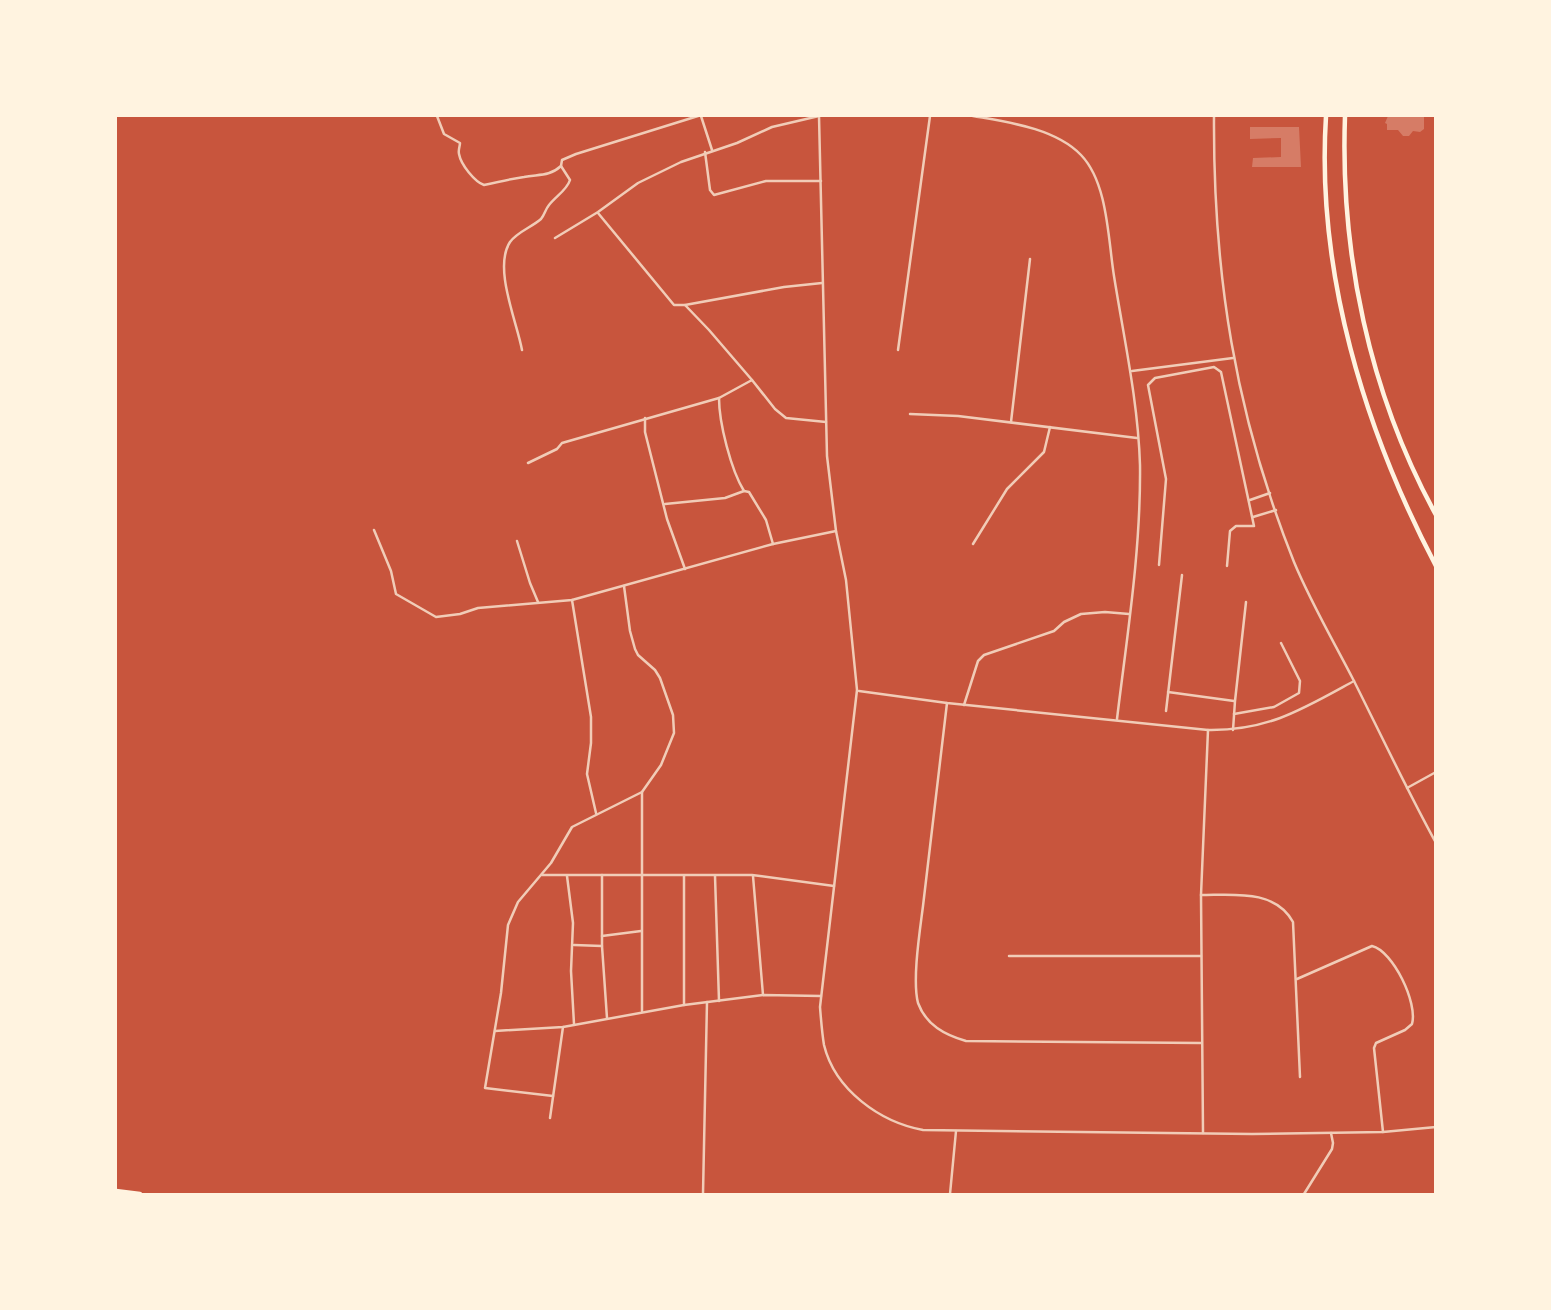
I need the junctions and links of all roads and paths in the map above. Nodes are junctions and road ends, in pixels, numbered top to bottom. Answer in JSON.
{"nodes":[{"id":1,"x":437,"y":116,"type":"edge"},
{"id":2,"x":699,"y":116,"type":"edge"},
{"id":3,"x":819,"y":116,"type":"edge"},
{"id":4,"x":930,"y":116,"type":"edge"},
{"id":5,"x":972,"y":116,"type":"edge"},
{"id":6,"x":1214,"y":116,"type":"edge"},
{"id":7,"x":1326,"y":116,"type":"edge"},
{"id":8,"x":1345,"y":116,"type":"edge"},
{"id":9,"x":712,"y":150,"type":"junction"},
{"id":10,"x":705,"y":152,"type":"junction"},
{"id":11,"x":561,"y":166,"type":"junction"},
{"id":12,"x":821,"y":181,"type":"junction"},
{"id":13,"x":598,"y":212,"type":"junction"},
{"id":14,"x":555,"y":238,"type":"dead end"},
{"id":15,"x":1030,"y":259,"type":"dead end"},
{"id":16,"x":822,"y":283,"type":"junction"},
{"id":17,"x":685,"y":305,"type":"junction"},
{"id":18,"x":522,"y":349,"type":"dead end"},
{"id":19,"x":898,"y":350,"type":"dead end"},
{"id":20,"x":1233,"y":358,"type":"junction"},
{"id":21,"x":1132,"y":371,"type":"junction"},
{"id":22,"x":752,"y":380,"type":"junction"},
{"id":23,"x":719,"y":398,"type":"junction"},
{"id":24,"x":910,"y":414,"type":"dead end"},
{"id":25,"x":645,"y":418,"type":"junction"},
{"id":26,"x":826,"y":422,"type":"junction"},
{"id":27,"x":1011,"y":422,"type":"junction"},
{"id":28,"x":1050,"y":427,"type":"junction"},
{"id":29,"x":1137,"y":438,"type":"junction"},
{"id":30,"x":528,"y":463,"type":"dead end"},
{"id":31,"x":744,"y":491,"type":"junction"},
{"id":32,"x":1270,"y":493,"type":"junction"},
{"id":33,"x":1249,"y":500,"type":"junction"},
{"id":34,"x":663,"y":504,"type":"junction"},
{"id":35,"x":1276,"y":510,"type":"junction"},
{"id":36,"x":1436,"y":515,"type":"edge"},
{"id":37,"x":1252,"y":517,"type":"junction"},
{"id":38,"x":374,"y":530,"type":"dead end"},
{"id":39,"x":836,"y":531,"type":"junction"},
{"id":40,"x":517,"y":541,"type":"dead end"},
{"id":41,"x":773,"y":544,"type":"junction"},
{"id":42,"x":973,"y":544,"type":"dead end"},
{"id":43,"x":1436,"y":546,"type":"edge"},
{"id":44,"x":1427,"y":550,"type":"junction"},
{"id":45,"x":1159,"y":565,"type":"dead end"},
{"id":46,"x":1227,"y":565,"type":"dead end"},
{"id":47,"x":1436,"y":566,"type":"edge"},
{"id":48,"x":685,"y":569,"type":"junction"},
{"id":49,"x":1182,"y":575,"type":"dead end"},
{"id":50,"x":624,"y":586,"type":"junction"},
{"id":51,"x":572,"y":600,"type":"junction"},
{"id":52,"x":538,"y":601,"type":"junction"},
{"id":53,"x":1246,"y":602,"type":"dead end"},
{"id":54,"x":1129,"y":614,"type":"junction"},
{"id":55,"x":1281,"y":643,"type":"dead end"},
{"id":56,"x":1354,"y":681,"type":"junction"},
{"id":57,"x":858,"y":690,"type":"junction"},
{"id":58,"x":1168,"y":692,"type":"junction"},
{"id":59,"x":1234,"y":701,"type":"junction"},
{"id":60,"x":947,"y":703,"type":"junction"},
{"id":61,"x":964,"y":705,"type":"junction"},
{"id":62,"x":1166,"y":711,"type":"dead end"},
{"id":63,"x":1234,"y":714,"type":"junction"},
{"id":64,"x":1117,"y":719,"type":"junction"},
{"id":65,"x":1208,"y":730,"type":"junction"},
{"id":66,"x":1233,"y":730,"type":"junction"},
{"id":67,"x":1436,"y":772,"type":"edge"},
{"id":68,"x":1407,"y":788,"type":"junction"},
{"id":69,"x":642,"y":792,"type":"junction"},
{"id":70,"x":596,"y":813,"type":"junction"},
{"id":71,"x":1436,"y":828,"type":"edge"},
{"id":72,"x":1429,"y":831,"type":"junction"},
{"id":73,"x":1436,"y":843,"type":"edge"},
{"id":74,"x":542,"y":875,"type":"junction"},
{"id":75,"x":602,"y":875,"type":"junction"},
{"id":76,"x":642,"y":875,"type":"junction"},
{"id":77,"x":752,"y":875,"type":"junction"},
{"id":78,"x":567,"y":876,"type":"junction"},
{"id":79,"x":684,"y":876,"type":"junction"},
{"id":80,"x":715,"y":876,"type":"junction"},
{"id":81,"x":834,"y":886,"type":"junction"},
{"id":82,"x":1201,"y":895,"type":"junction"},
{"id":83,"x":642,"y":931,"type":"junction"},
{"id":84,"x":602,"y":936,"type":"junction"},
{"id":85,"x":572,"y":945,"type":"junction"},
{"id":86,"x":602,"y":946,"type":"junction"},
{"id":87,"x":1009,"y":956,"type":"dead end"},
{"id":88,"x":1201,"y":956,"type":"junction"},
{"id":89,"x":1297,"y":979,"type":"junction"},
{"id":90,"x":763,"y":995,"type":"junction"},
{"id":91,"x":821,"y":996,"type":"junction"},
{"id":92,"x":719,"y":1001,"type":"junction"},
{"id":93,"x":708,"y":1002,"type":"junction"},
{"id":94,"x":684,"y":1004,"type":"junction"},
{"id":95,"x":642,"y":1011,"type":"junction"},
{"id":96,"x":607,"y":1018,"type":"junction"},
{"id":97,"x":574,"y":1024,"type":"junction"},
{"id":98,"x":563,"y":1027,"type":"junction"},
{"id":99,"x":495,"y":1031,"type":"junction"},
{"id":100,"x":1201,"y":1043,"type":"junction"},
{"id":101,"x":1300,"y":1077,"type":"dead end"},
{"id":102,"x":553,"y":1096,"type":"junction"},
{"id":103,"x":550,"y":1118,"type":"dead end"},
{"id":104,"x":1436,"y":1126,"type":"edge"},
{"id":105,"x":956,"y":1131,"type":"junction"},
{"id":106,"x":1383,"y":1132,"type":"junction"},
{"id":107,"x":1203,"y":1133,"type":"junction"},
{"id":108,"x":1331,"y":1133,"type":"junction"},
{"id":109,"x":116,"y":1191,"type":"edge"},
{"id":110,"x":140,"y":1195,"type":"edge"},
{"id":111,"x":703,"y":1195,"type":"edge"},
{"id":112,"x":950,"y":1195,"type":"edge"},
{"id":113,"x":1304,"y":1195,"type":"edge"}],
"edges":[{"from":1,"to":11,"type":"street"},
{"from":2,"to":9,"type":"street"},
{"from":2,"to":11,"type":"street"},
{"from":3,"to":9,"type":"street"},
{"from":3,"to":12,"type":"street"},
{"from":4,"to":19,"type":"street"},
{"from":5,"to":21,"type":"street"},
{"from":6,"to":20,"type":"street"},
{"from":7,"to":44,"type":"main road"},
{"from":8,"to":36,"type":"main road"},
{"from":9,"to":10,"type":"street"},
{"from":10,"to":12,"type":"street"},
{"from":10,"to":13,"type":"street"},
{"from":11,"to":18,"type":"street"},
{"from":12,"to":16,"type":"street"},
{"from":13,"to":14,"type":"street"},
{"from":13,"to":17,"type":"street"},
{"from":15,"to":27,"type":"street"},
{"from":16,"to":17,"type":"street"},
{"from":16,"to":26,"type":"street"},
{"from":17,"to":22,"type":"street"},
{"from":20,"to":21,"type":"street"},
{"from":20,"to":32,"type":"street"},
{"from":21,"to":29,"type":"street"},
{"from":22,"to":23,"type":"street"},
{"from":22,"to":26,"type":"street"},
{"from":23,"to":25,"type":"street"},
{"from":23,"to":31,"type":"street"},
{"from":24,"to":27,"type":"street"},
{"from":25,"to":30,"type":"street"},
{"from":25,"to":34,"type":"street"},
{"from":26,"to":39,"type":"street"},
{"from":27,"to":28,"type":"street"},
{"from":28,"to":29,"type":"street"},
{"from":28,"to":42,"type":"street"},
{"from":29,"to":54,"type":"street"},
{"from":31,"to":34,"type":"street"},
{"from":31,"to":41,"type":"street"},
{"from":32,"to":33,"type":"street"},
{"from":32,"to":35,"type":"street"},
{"from":33,"to":37,"type":"street"},
{"from":33,"to":45,"type":"street"},
{"from":34,"to":48,"type":"street"},
{"from":35,"to":37,"type":"street"},
{"from":35,"to":56,"type":"street"},
{"from":37,"to":46,"type":"street"},
{"from":38,"to":52,"type":"street"},
{"from":39,"to":41,"type":"street"},
{"from":39,"to":57,"type":"street"},
{"from":40,"to":52,"type":"street"},
{"from":41,"to":48,"type":"street"},
{"from":43,"to":44,"type":"street"},
{"from":44,"to":47,"type":"main road"},
{"from":48,"to":50,"type":"street"},
{"from":49,"to":58,"type":"street"},
{"from":50,"to":51,"type":"street"},
{"from":50,"to":69,"type":"street"},
{"from":51,"to":52,"type":"street"},
{"from":51,"to":70,"type":"street"},
{"from":53,"to":59,"type":"street"},
{"from":54,"to":61,"type":"street"},
{"from":54,"to":64,"type":"street"},
{"from":55,"to":63,"type":"street"},
{"from":56,"to":66,"type":"street"},
{"from":56,"to":68,"type":"street"},
{"from":57,"to":60,"type":"street"},
{"from":57,"to":81,"type":"street"},
{"from":58,"to":59,"type":"street"},
{"from":58,"to":62,"type":"street"},
{"from":59,"to":63,"type":"street"},
{"from":60,"to":61,"type":"street"},
{"from":60,"to":100,"type":"street"},
{"from":61,"to":64,"type":"street"},
{"from":63,"to":66,"type":"street"},
{"from":64,"to":65,"type":"street"},
{"from":65,"to":66,"type":"street"},
{"from":65,"to":82,"type":"street"},
{"from":67,"to":68,"type":"street"},
{"from":68,"to":72,"type":"street"},
{"from":69,"to":70,"type":"street"},
{"from":69,"to":76,"type":"street"},
{"from":70,"to":74,"type":"street"},
{"from":71,"to":72,"type":"street"},
{"from":72,"to":73,"type":"street"},
{"from":74,"to":78,"type":"street"},
{"from":74,"to":99,"type":"street"},
{"from":75,"to":76,"type":"street"},
{"from":75,"to":78,"type":"street"},
{"from":75,"to":84,"type":"street"},
{"from":76,"to":79,"type":"street"},
{"from":76,"to":83,"type":"street"},
{"from":77,"to":80,"type":"street"},
{"from":77,"to":81,"type":"street"},
{"from":77,"to":90,"type":"street"},
{"from":78,"to":85,"type":"street"},
{"from":79,"to":80,"type":"street"},
{"from":79,"to":94,"type":"street"},
{"from":80,"to":92,"type":"street"},
{"from":81,"to":91,"type":"street"},
{"from":82,"to":88,"type":"street"},
{"from":82,"to":89,"type":"street"},
{"from":83,"to":84,"type":"street"},
{"from":83,"to":95,"type":"street"},
{"from":84,"to":86,"type":"street"},
{"from":85,"to":86,"type":"street"},
{"from":85,"to":97,"type":"street"},
{"from":86,"to":96,"type":"street"},
{"from":87,"to":88,"type":"street"},
{"from":88,"to":100,"type":"street"},
{"from":89,"to":101,"type":"street"},
{"from":89,"to":106,"type":"street"},
{"from":90,"to":91,"type":"street"},
{"from":90,"to":92,"type":"street"},
{"from":91,"to":105,"type":"street"},
{"from":92,"to":93,"type":"street"},
{"from":93,"to":94,"type":"street"},
{"from":93,"to":111,"type":"street"},
{"from":94,"to":95,"type":"street"},
{"from":95,"to":96,"type":"street"},
{"from":96,"to":97,"type":"street"},
{"from":97,"to":98,"type":"street"},
{"from":98,"to":99,"type":"street"},
{"from":98,"to":102,"type":"street"},
{"from":99,"to":102,"type":"street"},
{"from":100,"to":107,"type":"street"},
{"from":102,"to":103,"type":"street"},
{"from":104,"to":106,"type":"street"},
{"from":105,"to":107,"type":"street"},
{"from":105,"to":112,"type":"street"},
{"from":106,"to":108,"type":"street"},
{"from":107,"to":108,"type":"street"},
{"from":108,"to":113,"type":"street"},
{"from":109,"to":110,"type":"main road"}]}
